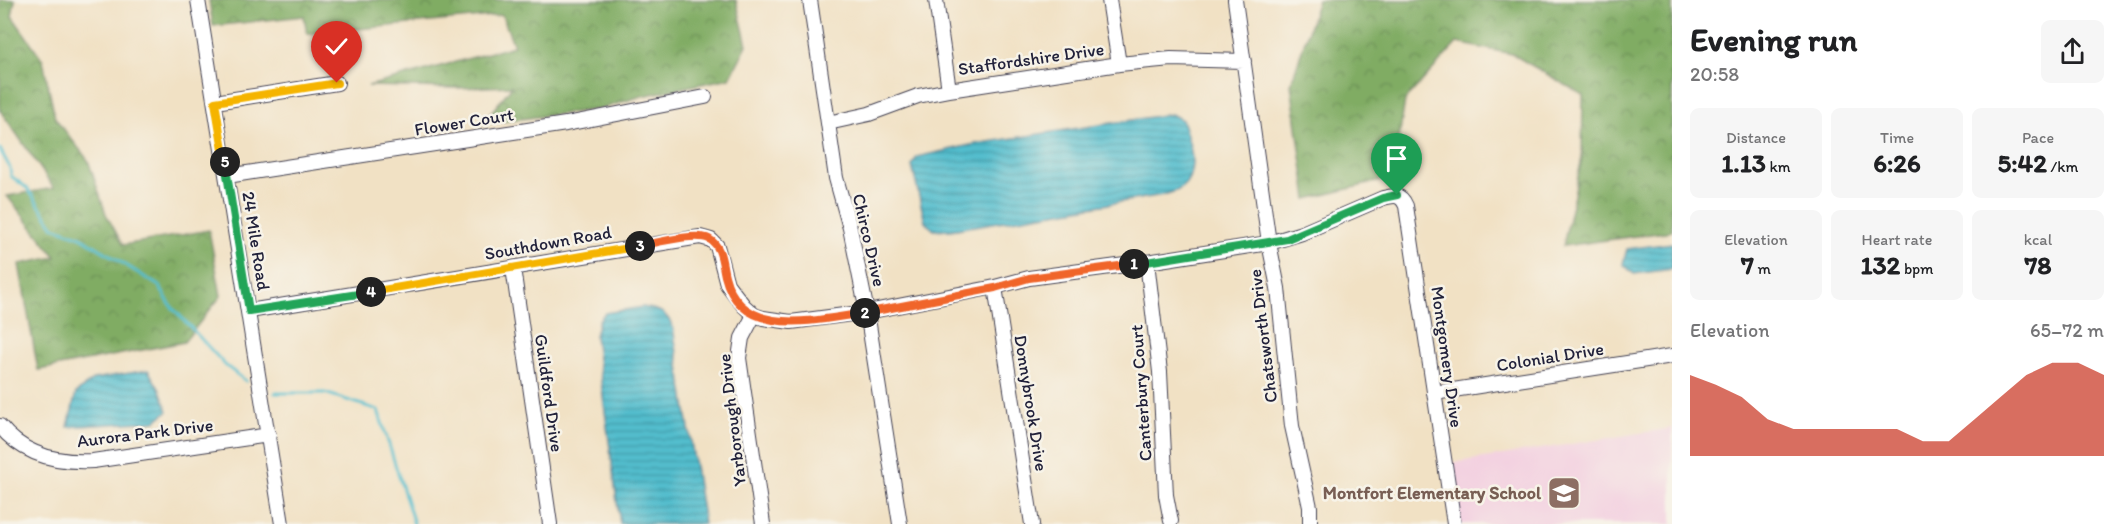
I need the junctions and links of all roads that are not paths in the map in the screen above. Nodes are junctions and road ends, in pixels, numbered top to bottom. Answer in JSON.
{"nodes":[{"id":1,"x":198,"y":0,"type":"edge"},
{"id":2,"x":810,"y":0,"type":"edge"},
{"id":3,"x":936,"y":0,"type":"edge"},
{"id":4,"x":1109,"y":0,"type":"edge"},
{"id":5,"x":1236,"y":0,"type":"edge"},
{"id":6,"x":1244,"y":61,"type":"junction"},
{"id":7,"x":1119,"y":64,"type":"junction"},
{"id":8,"x":337,"y":83,"type":"dead end"},
{"id":9,"x":949,"y":90,"type":"junction"},
{"id":10,"x":705,"y":97,"type":"dead end"},
{"id":11,"x":215,"y":102,"type":"junction"},
{"id":12,"x":828,"y":123,"type":"junction"},
{"id":13,"x":227,"y":176,"type":"junction"},
{"id":14,"x":1269,"y":243,"type":"junction"},
{"id":15,"x":1147,"y":262,"type":"junction"},
{"id":16,"x":513,"y":268,"type":"junction"},
{"id":17,"x":995,"y":288,"type":"junction"},
{"id":18,"x":249,"y":311,"type":"junction"},
{"id":19,"x":867,"y":312,"type":"junction"},
{"id":20,"x":754,"y":315,"type":"junction"},
{"id":21,"x":1672,"y":356,"type":"edge"},
{"id":22,"x":1434,"y":393,"type":"junction"},
{"id":23,"x":0,"y":426,"type":"edge"},
{"id":24,"x":269,"y":435,"type":"junction"},
{"id":25,"x":1170,"y":520,"type":"dead end"},
{"id":26,"x":282,"y":524,"type":"edge"},
{"id":27,"x":550,"y":524,"type":"edge"},
{"id":28,"x":763,"y":524,"type":"edge"},
{"id":29,"x":900,"y":524,"type":"edge"},
{"id":30,"x":1032,"y":524,"type":"edge"},
{"id":31,"x":1310,"y":524,"type":"edge"},
{"id":32,"x":1454,"y":524,"type":"edge"}],
"edges":[{"from":1,"to":11,"type":"street","name":"24 Mile Road"},
{"from":2,"to":12,"type":"street","name":"Chirco Drive"},
{"from":3,"to":9,"type":"street"},
{"from":4,"to":7,"type":"street"},
{"from":5,"to":6,"type":"street","name":"Chatsworth Drive"},
{"from":6,"to":7,"type":"street","name":"Staffordshire Drive"},
{"from":6,"to":14,"type":"street","name":"Chatsworth Drive"},
{"from":7,"to":9,"type":"street","name":"Staffordshire Drive"},
{"from":8,"to":11,"type":"street"},
{"from":9,"to":12,"type":"street","name":"Staffordshire Drive"},
{"from":10,"to":13,"type":"street","name":"Flower Court"},
{"from":11,"to":13,"type":"street","name":"24 Mile Road"},
{"from":12,"to":19,"type":"street","name":"Chirco Drive"},
{"from":13,"to":18,"type":"street","name":"24 Mile Road"},
{"from":14,"to":15,"type":"street"},
{"from":14,"to":22,"type":"street","name":"Montgomery Drive"},
{"from":14,"to":31,"type":"street","name":"Chatsworth Drive"},
{"from":15,"to":17,"type":"street"},
{"from":15,"to":25,"type":"street","name":"Canterbury Court"},
{"from":16,"to":18,"type":"street","name":"Southdown Road"},
{"from":16,"to":20,"type":"street","name":"Southdown Road"},
{"from":16,"to":27,"type":"street","name":"Guildford Drive"},
{"from":17,"to":19,"type":"street"},
{"from":17,"to":30,"type":"street","name":"Donnybrook Drive"},
{"from":18,"to":24,"type":"street","name":"24 Mile Road"},
{"from":19,"to":20,"type":"street"},
{"from":19,"to":29,"type":"street","name":"Chirco Drive"},
{"from":20,"to":28,"type":"street","name":"Yarborough Drive"},
{"from":21,"to":22,"type":"street","name":"Colonial Drive"},
{"from":22,"to":32,"type":"street","name":"Montgomery Drive"},
{"from":23,"to":24,"type":"street","name":"Aurora Park Drive"},
{"from":24,"to":26,"type":"street","name":"24 Mile Road"}]}
